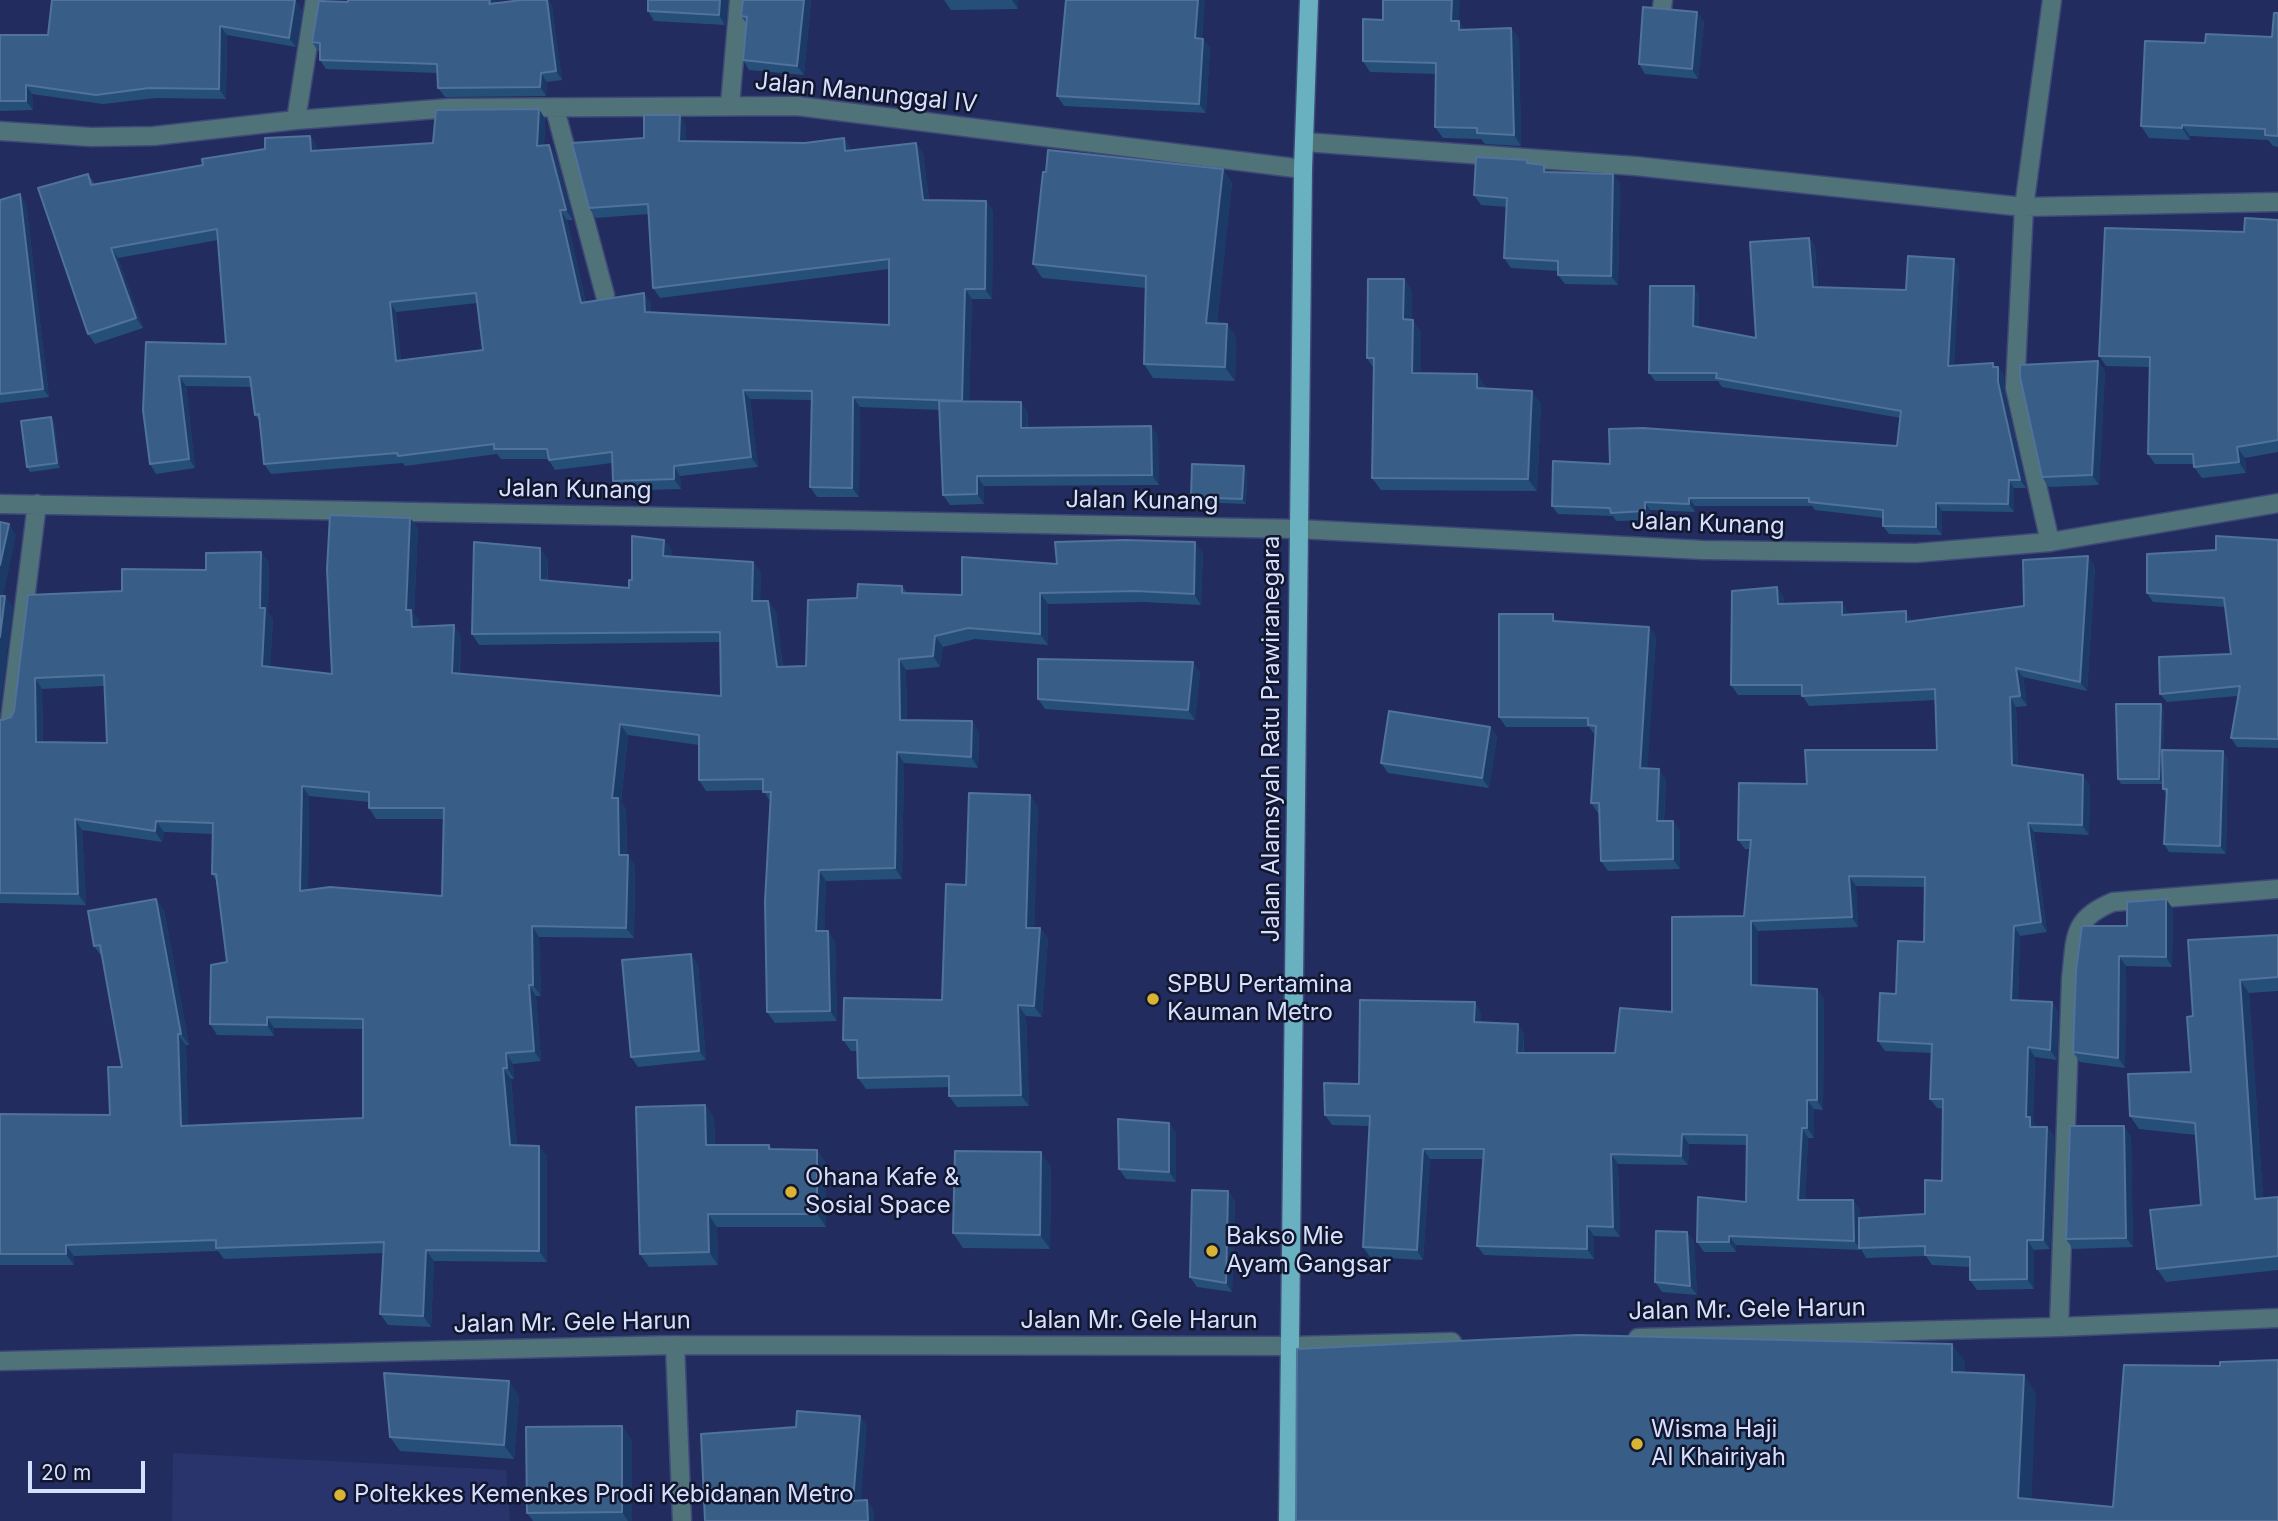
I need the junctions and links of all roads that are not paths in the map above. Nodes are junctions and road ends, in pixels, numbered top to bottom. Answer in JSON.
{"nodes":[{"id":1,"x":315,"y":0,"type":"edge"},
{"id":2,"x":739,"y":0,"type":"edge"},
{"id":3,"x":1309,"y":0,"type":"edge"},
{"id":4,"x":2052,"y":0,"type":"edge"},
{"id":5,"x":730,"y":105,"type":"junction"},
{"id":6,"x":555,"y":109,"type":"junction"},
{"id":7,"x":296,"y":120,"type":"junction"},
{"id":8,"x":0,"y":131,"type":"edge"},
{"id":9,"x":1304,"y":142,"type":"junction"},
{"id":10,"x":1303,"y":169,"type":"junction"},
{"id":11,"x":2278,"y":202,"type":"edge"},
{"id":12,"x":2024,"y":206,"type":"junction"},
{"id":13,"x":605,"y":295,"type":"dead end"},
{"id":14,"x":2278,"y":503,"type":"edge"},
{"id":15,"x":0,"y":504,"type":"edge"},
{"id":16,"x":37,"y":504,"type":"junction"},
{"id":17,"x":1298,"y":529,"type":"junction"},
{"id":18,"x":2050,"y":542,"type":"junction"},
{"id":19,"x":10,"y":720,"type":"edge"},
{"id":20,"x":2278,"y":889,"type":"edge"},
{"id":21,"x":2278,"y":1318,"type":"edge"},
{"id":22,"x":2059,"y":1328,"type":"junction"},
{"id":23,"x":1627,"y":1338,"type":"edge"},
{"id":24,"x":1473,"y":1341,"type":"edge"},
{"id":25,"x":675,"y":1345,"type":"junction"},
{"id":26,"x":1292,"y":1346,"type":"junction"},
{"id":27,"x":0,"y":1361,"type":"edge"},
{"id":28,"x":682,"y":1521,"type":"edge"},
{"id":29,"x":1288,"y":1521,"type":"edge"}],
"edges":[{"from":1,"to":7,"type":"street"},
{"from":2,"to":5,"type":"street"},
{"from":3,"to":9,"type":"main road","name":"Jalan Alamsyah Ratu Prawiranegara"},
{"from":4,"to":12,"type":"street"},
{"from":5,"to":6,"type":"street","name":"Jalan Manunggal IV"},
{"from":5,"to":10,"type":"street","name":"Jalan Manunggal IV"},
{"from":6,"to":7,"type":"street","name":"Jalan Manunggal IV"},
{"from":6,"to":13,"type":"street"},
{"from":7,"to":8,"type":"street","name":"Jalan Manunggal IV"},
{"from":9,"to":10,"type":"main road","name":"Jalan Alamsyah Ratu Prawiranegara"},
{"from":9,"to":12,"type":"street"},
{"from":10,"to":17,"type":"main road","name":"Jalan Alamsyah Ratu Prawiranegara"},
{"from":11,"to":12,"type":"street"},
{"from":12,"to":18,"type":"street"},
{"from":14,"to":18,"type":"street","name":"Jalan Kunang"},
{"from":15,"to":16,"type":"street","name":"Jalan Kunang"},
{"from":16,"to":17,"type":"street","name":"Jalan Kunang"},
{"from":16,"to":19,"type":"street"},
{"from":17,"to":18,"type":"street","name":"Jalan Kunang"},
{"from":17,"to":26,"type":"main road","name":"Jalan Alamsyah Ratu Prawiranegara"},
{"from":20,"to":22,"type":"street"},
{"from":21,"to":22,"type":"street","name":"Jalan Mr. Gele Harun"},
{"from":22,"to":23,"type":"street","name":"Jalan Mr. Gele Harun"},
{"from":24,"to":26,"type":"street","name":"Jalan Mr. Gele Harun"},
{"from":25,"to":26,"type":"street","name":"Jalan Mr. Gele Harun"},
{"from":25,"to":27,"type":"street","name":"Jalan Mr. Gele Harun"},
{"from":25,"to":28,"type":"street"},
{"from":26,"to":29,"type":"main road","name":"Jalan Alamsyah Ratu Prawiranegara"}]}
